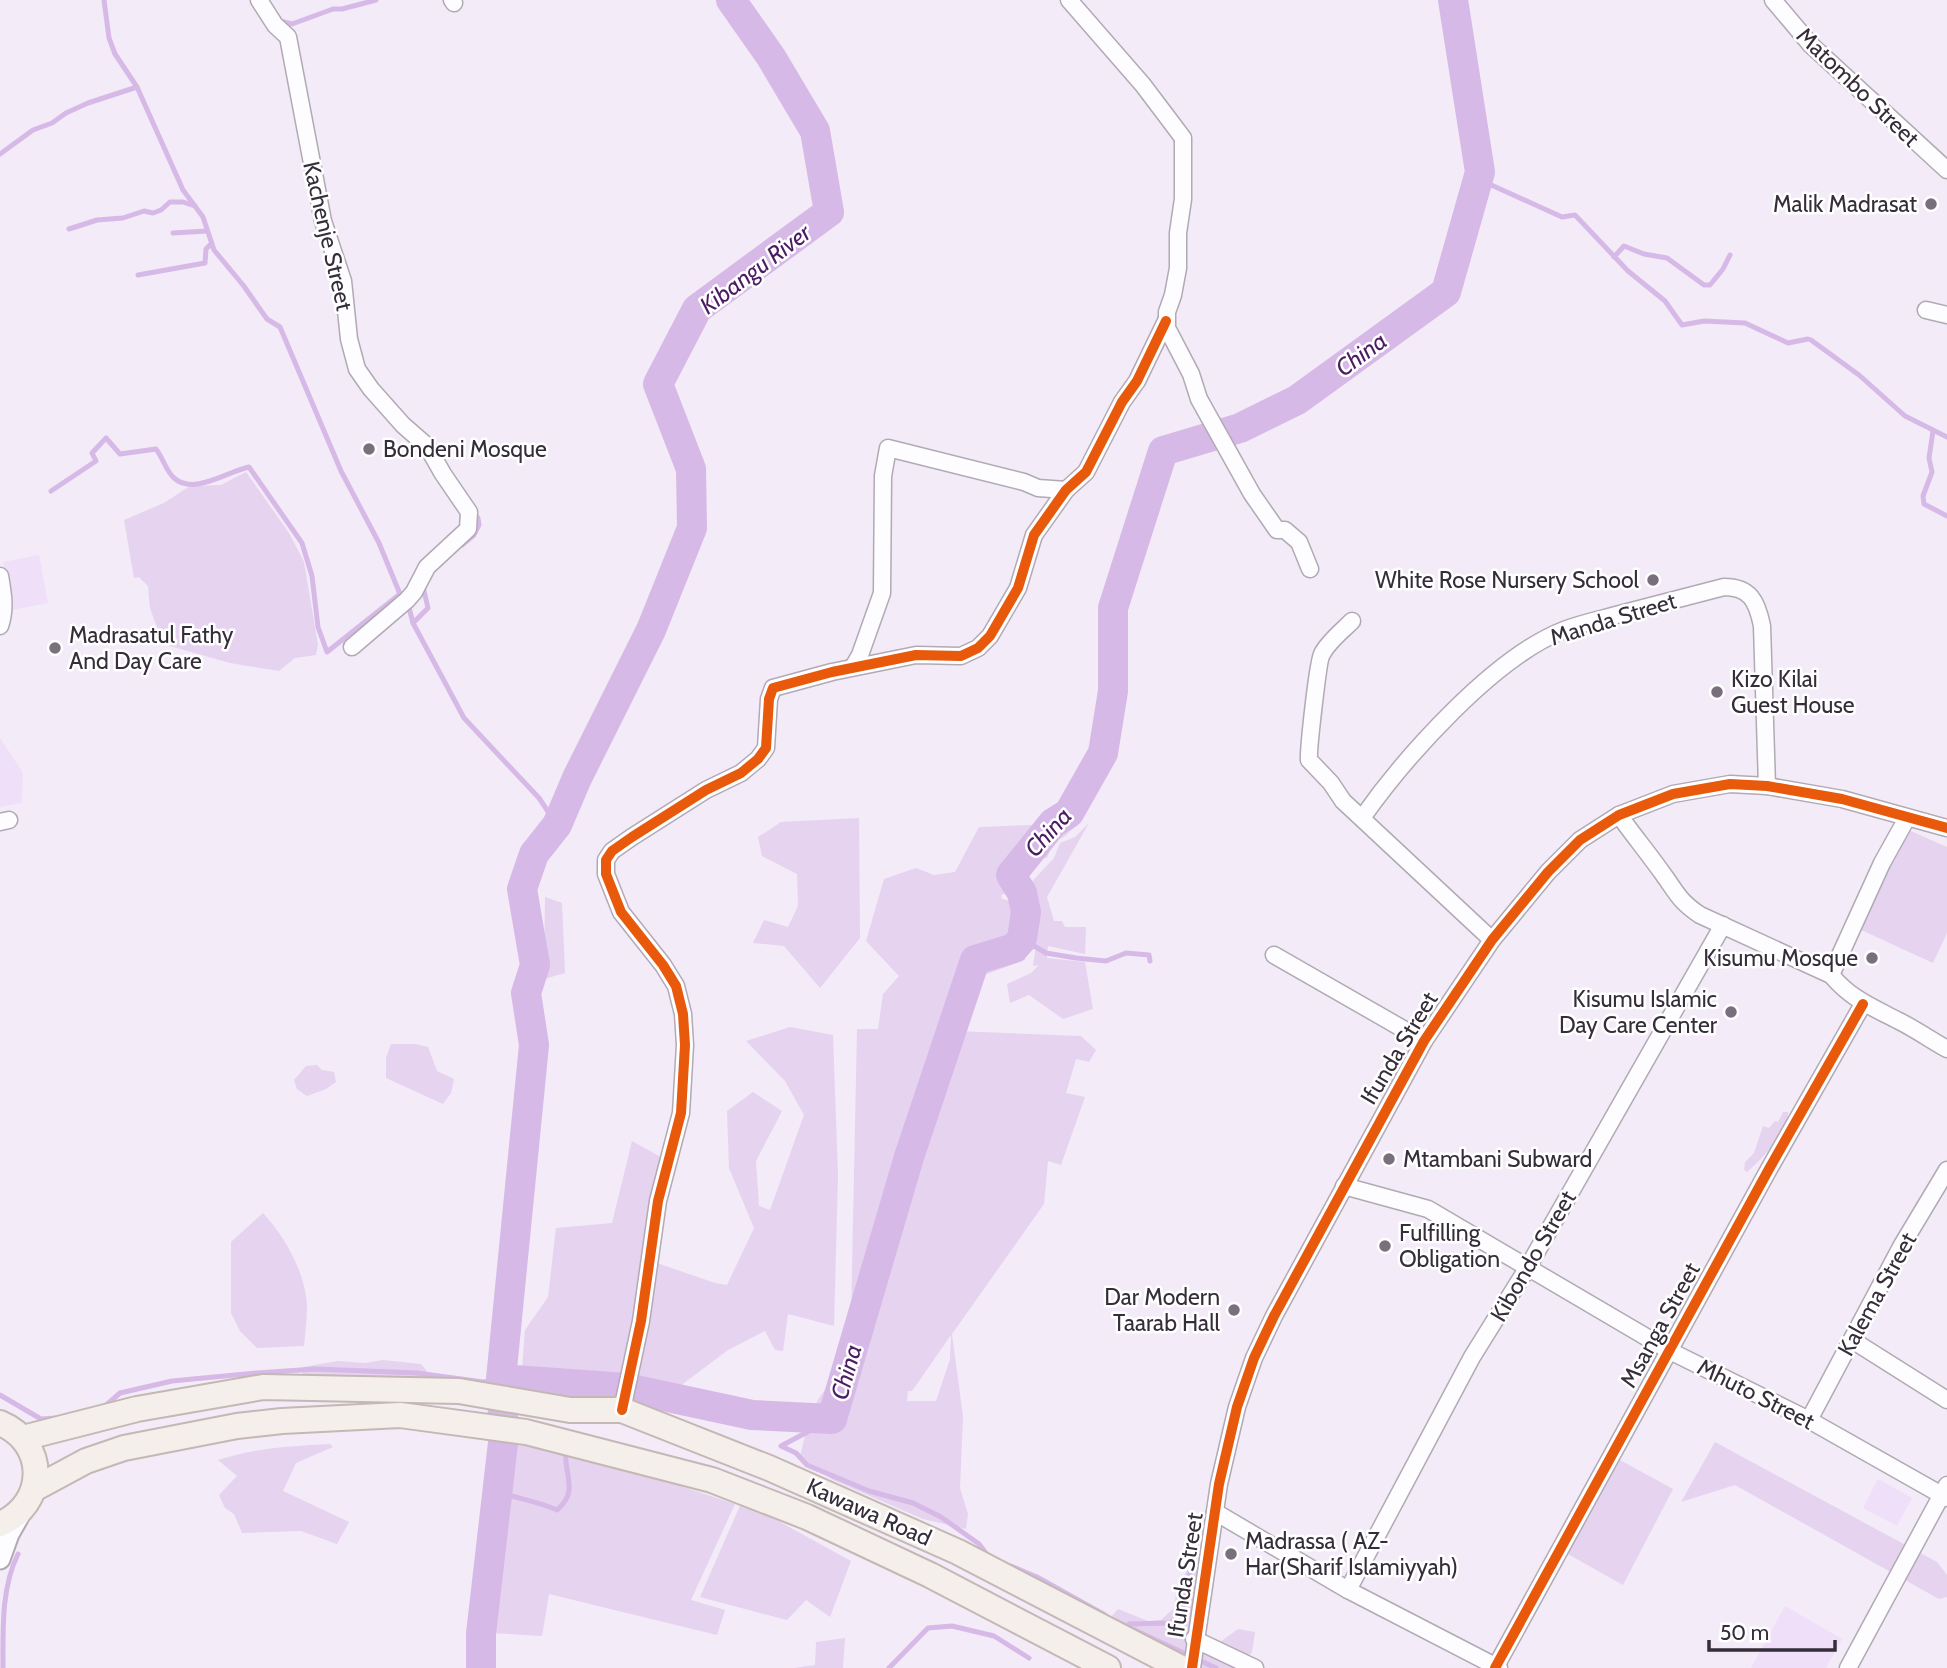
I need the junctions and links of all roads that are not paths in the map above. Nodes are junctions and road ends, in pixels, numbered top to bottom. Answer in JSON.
{"nodes":[{"id":1,"x":259,"y":0,"type":"edge"},
{"id":2,"x":1069,"y":0,"type":"edge"},
{"id":3,"x":1773,"y":0,"type":"edge"},
{"id":4,"x":1947,"y":170,"type":"edge"},
{"id":5,"x":1926,"y":310,"type":"dead end"},
{"id":6,"x":1947,"y":315,"type":"edge"},
{"id":7,"x":1166,"y":321,"type":"junction"},
{"id":8,"x":1066,"y":490,"type":"junction"},
{"id":9,"x":1310,"y":569,"type":"dead end"},
{"id":10,"x":0,"y":576,"type":"edge"},
{"id":11,"x":1352,"y":621,"type":"dead end"},
{"id":12,"x":0,"y":625,"type":"edge"},
{"id":13,"x":352,"y":647,"type":"dead end"},
{"id":14,"x":853,"y":667,"type":"junction"},
{"id":15,"x":1767,"y":786,"type":"junction"},
{"id":16,"x":1619,"y":815,"type":"junction"},
{"id":17,"x":1362,"y":818,"type":"junction"},
{"id":18,"x":1907,"y":818,"type":"junction"},
{"id":19,"x":1947,"y":828,"type":"edge"},
{"id":20,"x":1723,"y":925,"type":"junction"},
{"id":21,"x":1492,"y":940,"type":"junction"},
{"id":22,"x":1274,"y":955,"type":"dead end"},
{"id":23,"x":1831,"y":975,"type":"junction"},
{"id":24,"x":1863,"y":1004,"type":"junction"},
{"id":25,"x":1423,"y":1041,"type":"junction"},
{"id":26,"x":1947,"y":1049,"type":"edge"},
{"id":27,"x":1947,"y":1170,"type":"edge"},
{"id":28,"x":1344,"y":1186,"type":"junction"},
{"id":29,"x":1528,"y":1267,"type":"junction"},
{"id":30,"x":1852,"y":1340,"type":"junction"},
{"id":31,"x":1670,"y":1350,"type":"junction"},
{"id":32,"x":1947,"y":1400,"type":"edge"},
{"id":33,"x":622,"y":1410,"type":"junction"},
{"id":34,"x":1809,"y":1420,"type":"junction"},
{"id":35,"x":0,"y":1423,"type":"edge"},
{"id":36,"x":23,"y":1438,"type":"junction"},
{"id":37,"x":1945,"y":1493,"type":"edge"},
{"id":38,"x":28,"y":1500,"type":"junction"},
{"id":39,"x":1215,"y":1512,"type":"junction"},
{"id":40,"x":0,"y":1524,"type":"edge"},
{"id":41,"x":0,"y":1559,"type":"edge"},
{"id":42,"x":1348,"y":1590,"type":"junction"},
{"id":43,"x":1194,"y":1639,"type":"junction"},
{"id":44,"x":1496,"y":1667,"type":"edge"},
{"id":45,"x":1108,"y":1668,"type":"edge"},
{"id":46,"x":1181,"y":1668,"type":"edge"},
{"id":47,"x":1192,"y":1668,"type":"edge"},
{"id":48,"x":1255,"y":1668,"type":"edge"},
{"id":49,"x":1848,"y":1668,"type":"edge"}],
"edges":[{"from":1,"to":13,"type":"street","name":"Kachenje Street"},
{"from":2,"to":7,"type":"street"},
{"from":3,"to":4,"type":"street","name":"Matombo Street"},
{"from":5,"to":6,"type":"street"},
{"from":7,"to":8,"type":"street"},
{"from":7,"to":9,"type":"street"},
{"from":8,"to":14,"type":"street"},
{"from":8,"to":14,"type":"street"},
{"from":10,"to":12,"type":"street"},
{"from":11,"to":17,"type":"street"},
{"from":14,"to":33,"type":"street"},
{"from":15,"to":16,"type":"street","name":"Ifunda Street"},
{"from":15,"to":17,"type":"street","name":"Manda Street"},
{"from":15,"to":18,"type":"street","name":"Ifunda Street"},
{"from":16,"to":20,"type":"street"},
{"from":16,"to":21,"type":"street","name":"Ifunda Street"},
{"from":17,"to":21,"type":"street"},
{"from":18,"to":19,"type":"street","name":"Ifunda Street"},
{"from":18,"to":23,"type":"street"},
{"from":20,"to":23,"type":"street"},
{"from":20,"to":29,"type":"street","name":"Kibondo Street"},
{"from":21,"to":25,"type":"street","name":"Ifunda Street"},
{"from":22,"to":25,"type":"street"},
{"from":23,"to":24,"type":"street"},
{"from":24,"to":26,"type":"street"},
{"from":24,"to":31,"type":"street","name":"Msanga Street"},
{"from":25,"to":28,"type":"street","name":"Ifunda Street"},
{"from":27,"to":30,"type":"street","name":"Kalema Street"},
{"from":28,"to":29,"type":"street","name":"Mhuto Street"},
{"from":28,"to":39,"type":"street","name":"Ifunda Street"},
{"from":29,"to":31,"type":"street","name":"Mhuto Street"},
{"from":29,"to":42,"type":"street","name":"Kibondo Street"},
{"from":30,"to":32,"type":"street"},
{"from":30,"to":34,"type":"street","name":"Kalema Street"},
{"from":31,"to":34,"type":"street","name":"Mhuto Street"},
{"from":31,"to":44,"type":"street","name":"Msanga Street"},
{"from":33,"to":36,"type":"main road","name":"Kawawa Road"},
{"from":33,"to":46,"type":"main road","name":"Kawawa Road"},
{"from":34,"to":37,"type":"street","name":"Mhuto Street"},
{"from":35,"to":36,"type":"main road"},
{"from":36,"to":38,"type":"main road"},
{"from":37,"to":49,"type":"street"},
{"from":38,"to":40,"type":"main road","name":"Kawawa Road"},
{"from":38,"to":41,"type":"street"},
{"from":38,"to":45,"type":"main road","name":"Kawawa Road"},
{"from":39,"to":42,"type":"street"},
{"from":39,"to":43,"type":"street","name":"Ifunda Street"},
{"from":42,"to":44,"type":"street"},
{"from":43,"to":47,"type":"street","name":"Ifunda Street"},
{"from":43,"to":48,"type":"street"}]}
